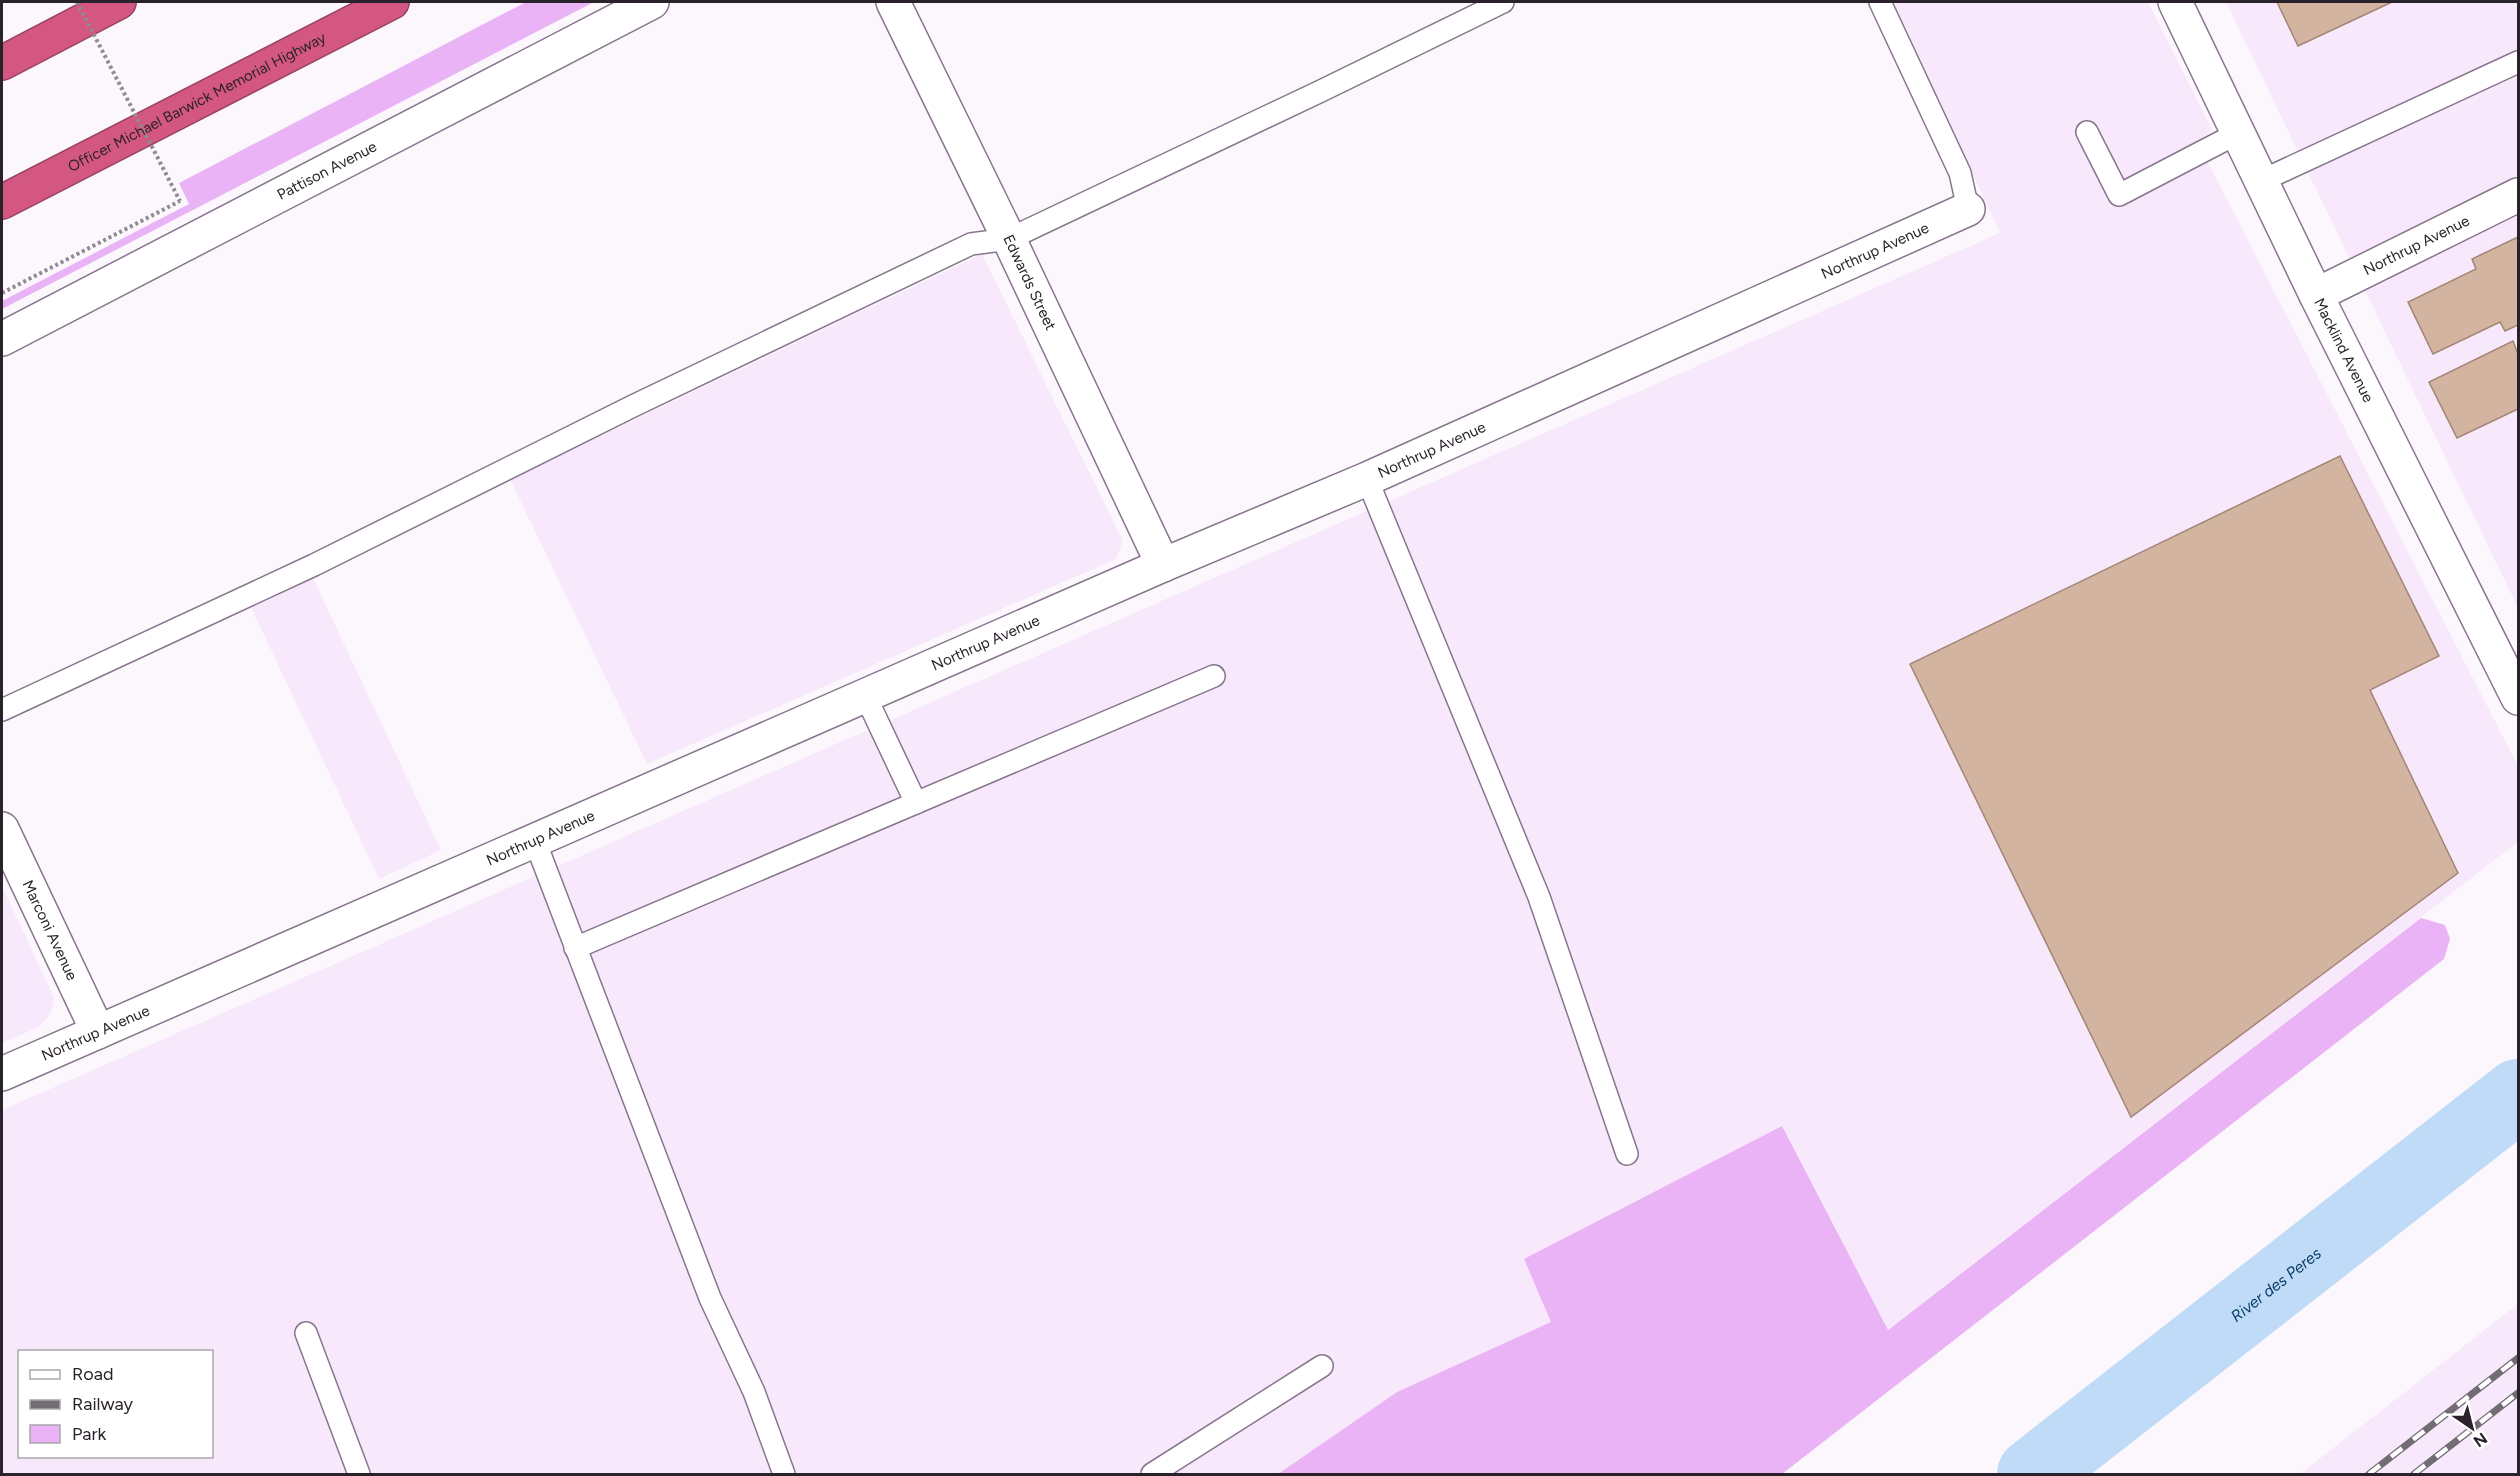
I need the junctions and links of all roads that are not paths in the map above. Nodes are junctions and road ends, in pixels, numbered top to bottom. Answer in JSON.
{"nodes":[{"id":1,"x":119,"y":2,"type":"edge"},
{"id":2,"x":392,"y":2,"type":"edge"},
{"id":3,"x":652,"y":2,"type":"edge"},
{"id":4,"x":892,"y":2,"type":"edge"},
{"id":5,"x":1503,"y":2,"type":"edge"},
{"id":6,"x":1880,"y":2,"type":"edge"},
{"id":7,"x":2175,"y":2,"type":"edge"},
{"id":8,"x":2518,"y":62,"type":"edge"},
{"id":9,"x":2,"y":63,"type":"edge"},
{"id":10,"x":2087,"y":132,"type":"dead end"},
{"id":11,"x":2238,"y":133,"type":"junction"},
{"id":12,"x":2261,"y":181,"type":"junction"},
{"id":13,"x":2518,"y":195,"type":"edge"},
{"id":14,"x":2,"y":202,"type":"edge"},
{"id":15,"x":1968,"y":210,"type":"joint"},
{"id":16,"x":1009,"y":239,"type":"junction"},
{"id":17,"x":2316,"y":295,"type":"junction"},
{"id":18,"x":2,"y":339,"type":"edge"},
{"id":19,"x":1367,"y":478,"type":"junction"},
{"id":20,"x":1163,"y":565,"type":"junction"},
{"id":21,"x":1214,"y":676,"type":"dead end"},
{"id":22,"x":865,"y":695,"type":"junction"},
{"id":23,"x":2518,"y":698,"type":"edge"},
{"id":24,"x":2,"y":710,"type":"edge"},
{"id":25,"x":916,"y":803,"type":"junction"},
{"id":26,"x":2,"y":829,"type":"edge"},
{"id":27,"x":535,"y":841,"type":"junction"},
{"id":28,"x":575,"y":948,"type":"junction"},
{"id":29,"x":98,"y":1032,"type":"junction"},
{"id":30,"x":2,"y":1074,"type":"edge"},
{"id":31,"x":1628,"y":1154,"type":"dead end"},
{"id":32,"x":306,"y":1332,"type":"dead end"},
{"id":33,"x":1322,"y":1366,"type":"dead end"},
{"id":34,"x":359,"y":1474,"type":"edge"},
{"id":35,"x":784,"y":1474,"type":"edge"},
{"id":36,"x":1152,"y":1474,"type":"edge"}],
"edges":[{"from":1,"to":9,"type":"highway"},
{"from":2,"to":14,"type":"highway","name":"Officer Michael Barwick Memorial Highway"},
{"from":3,"to":18,"type":"street","name":"Pattison Avenue"},
{"from":4,"to":16,"type":"street","name":"Edwards Street"},
{"from":5,"to":16,"type":"lane"},
{"from":6,"to":15,"type":"lane"},
{"from":7,"to":11,"type":"street","name":"Macklind Avenue"},
{"from":8,"to":12,"type":"lane"},
{"from":10,"to":11,"type":"lane"},
{"from":11,"to":12,"type":"street","name":"Macklind Avenue"},
{"from":12,"to":17,"type":"street","name":"Macklind Avenue"},
{"from":13,"to":17,"type":"street","name":"Northrup Avenue"},
{"from":15,"to":19,"type":"street","name":"Northrup Avenue"},
{"from":16,"to":20,"type":"street","name":"Edwards Street"},
{"from":16,"to":24,"type":"lane"},
{"from":17,"to":23,"type":"street","name":"Macklind Avenue"},
{"from":19,"to":20,"type":"street","name":"Northrup Avenue"},
{"from":19,"to":31,"type":"lane"},
{"from":20,"to":22,"type":"street","name":"Northrup Avenue"},
{"from":21,"to":25,"type":"lane"},
{"from":22,"to":25,"type":"lane"},
{"from":22,"to":27,"type":"street","name":"Northrup Avenue"},
{"from":25,"to":28,"type":"lane"},
{"from":26,"to":29,"type":"street","name":"Marconi Avenue"},
{"from":27,"to":28,"type":"lane"},
{"from":27,"to":29,"type":"street","name":"Northrup Avenue"},
{"from":28,"to":35,"type":"lane"},
{"from":29,"to":30,"type":"street","name":"Northrup Avenue"},
{"from":32,"to":34,"type":"lane"},
{"from":33,"to":36,"type":"lane"}]}
